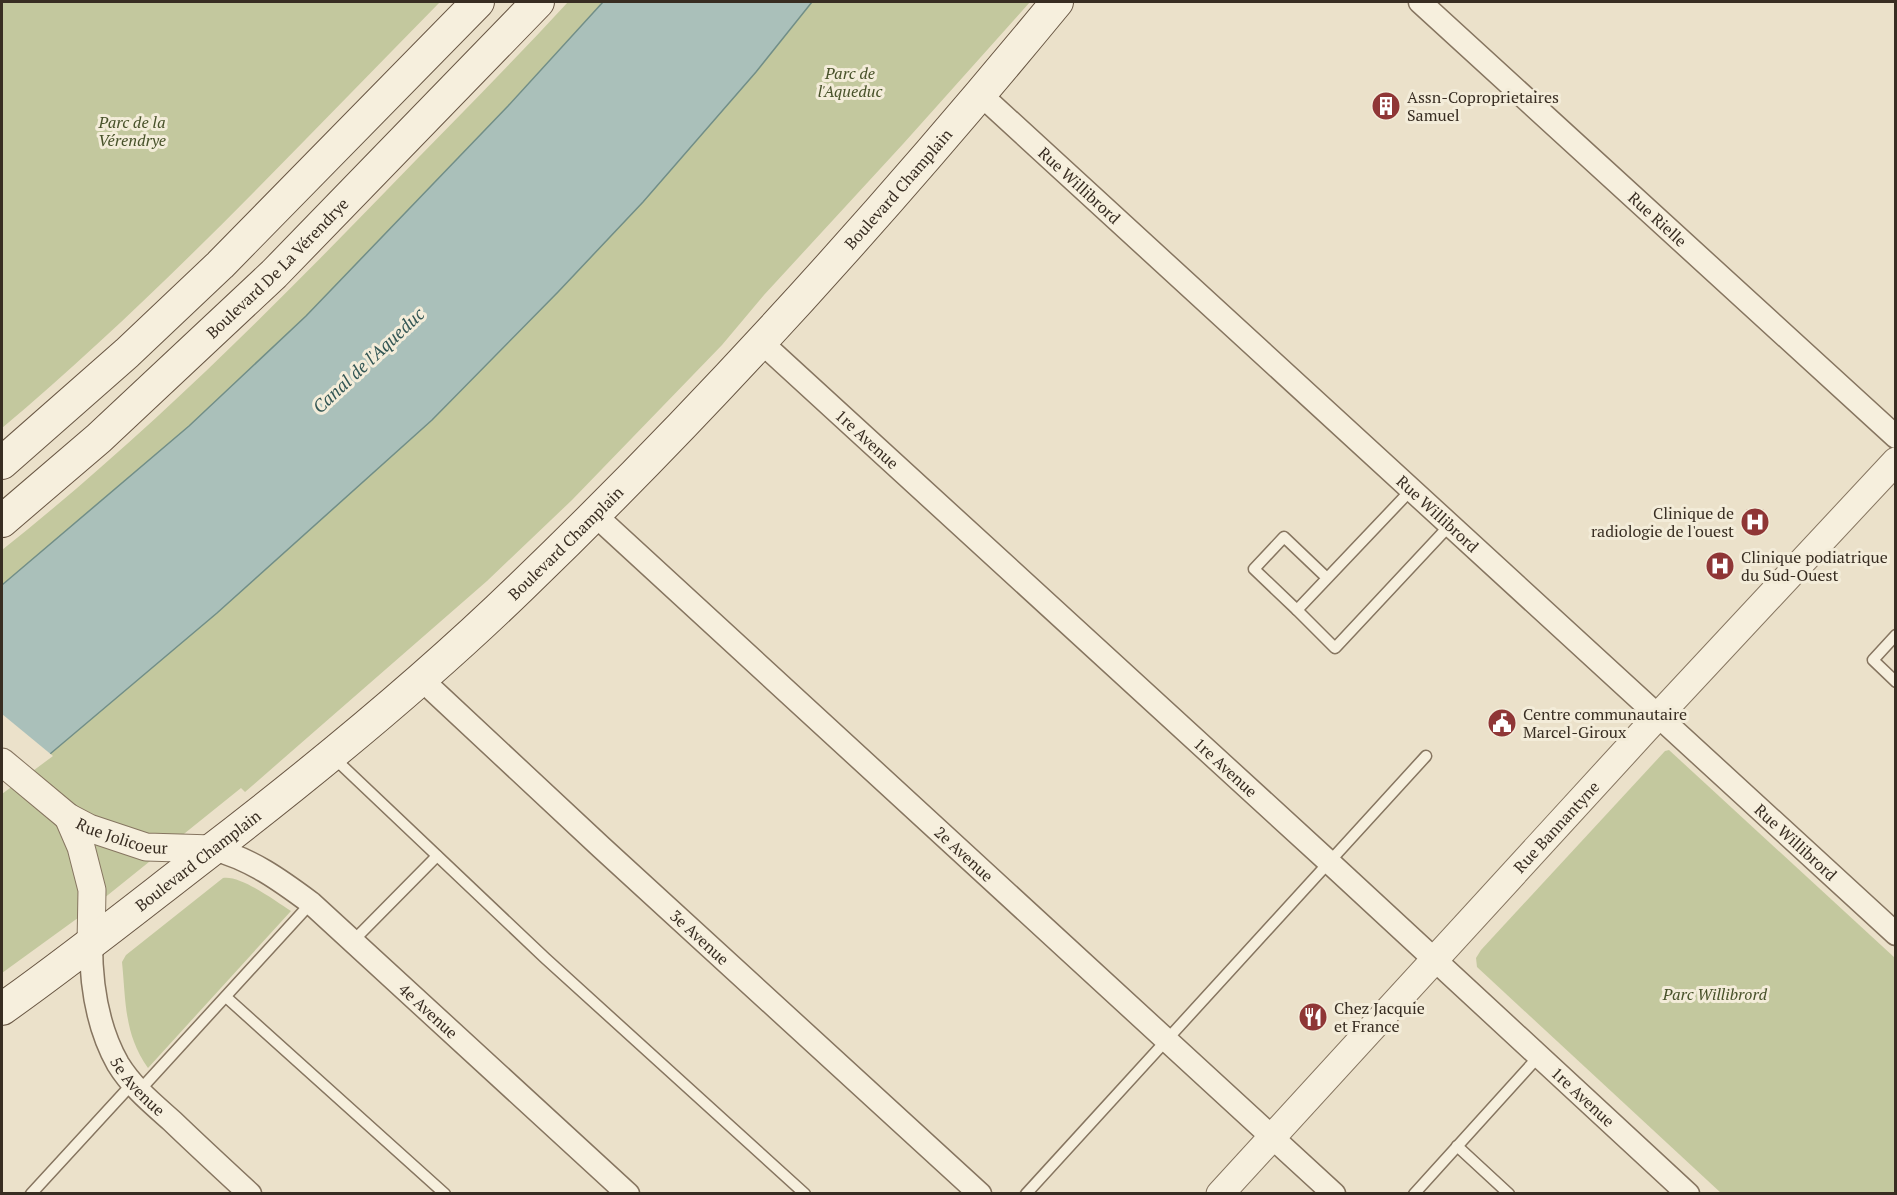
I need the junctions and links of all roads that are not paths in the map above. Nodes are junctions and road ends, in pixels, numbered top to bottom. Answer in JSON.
{"nodes":[{"id":1,"x":478,"y":2,"type":"edge"},
{"id":2,"x":538,"y":2,"type":"edge"},
{"id":3,"x":1057,"y":2,"type":"edge"},
{"id":4,"x":1420,"y":2,"type":"edge"},
{"id":5,"x":980,"y":94,"type":"junction"},
{"id":6,"x":761,"y":342,"type":"junction"},
{"id":7,"x":1896,"y":437,"type":"edge"},
{"id":8,"x":1896,"y":461,"type":"edge"},
{"id":9,"x":2,"y":463,"type":"edge"},
{"id":10,"x":1412,"y":489,"type":"junction"},
{"id":11,"x":595,"y":515,"type":"junction"},
{"id":12,"x":2,"y":521,"type":"edge"},
{"id":13,"x":1450,"y":525,"type":"junction"},
{"id":14,"x":1327,"y":578,"type":"junction"},
{"id":15,"x":1297,"y":610,"type":"junction"},
{"id":16,"x":1896,"y":635,"type":"edge"},
{"id":17,"x":421,"y":679,"type":"junction"},
{"id":18,"x":1896,"y":682,"type":"edge"},
{"id":19,"x":1659,"y":716,"type":"junction"},
{"id":20,"x":331,"y":754,"type":"junction"},
{"id":21,"x":1425,"y":756,"type":"dead end"},
{"id":22,"x":2,"y":762,"type":"edge"},
{"id":23,"x":68,"y":817,"type":"junction"},
{"id":24,"x":213,"y":849,"type":"junction"},
{"id":25,"x":437,"y":856,"type":"junction"},
{"id":26,"x":1329,"y":862,"type":"junction"},
{"id":27,"x":311,"y":903,"type":"junction"},
{"id":28,"x":1896,"y":934,"type":"edge"},
{"id":29,"x":354,"y":940,"type":"junction"},
{"id":30,"x":91,"y":944,"type":"junction"},
{"id":31,"x":1434,"y":959,"type":"junction"},
{"id":32,"x":226,"y":997,"type":"junction"},
{"id":33,"x":2,"y":1009,"type":"edge"},
{"id":34,"x":1167,"y":1039,"type":"junction"},
{"id":35,"x":1539,"y":1056,"type":"junction"},
{"id":36,"x":136,"y":1087,"type":"junction"},
{"id":37,"x":1272,"y":1136,"type":"junction"},
{"id":38,"x":1457,"y":1146,"type":"junction"},
{"id":39,"x":31,"y":1194,"type":"edge"},
{"id":40,"x":250,"y":1194,"type":"edge"},
{"id":41,"x":445,"y":1194,"type":"edge"},
{"id":42,"x":628,"y":1194,"type":"edge"},
{"id":43,"x":805,"y":1194,"type":"edge"},
{"id":44,"x":980,"y":1194,"type":"edge"},
{"id":45,"x":1026,"y":1194,"type":"edge"},
{"id":46,"x":1220,"y":1194,"type":"edge"},
{"id":47,"x":1334,"y":1194,"type":"edge"},
{"id":48,"x":1414,"y":1194,"type":"edge"},
{"id":49,"x":1509,"y":1194,"type":"edge"},
{"id":50,"x":1688,"y":1194,"type":"edge"}],
"edges":[{"from":1,"to":9,"type":"main road"},
{"from":2,"to":12,"type":"main road","name":"Boulevard De La Vérendrye"},
{"from":3,"to":5,"type":"main road","name":"Boulevard Champlain"},
{"from":4,"to":7,"type":"street","name":"Rue Rielle"},
{"from":5,"to":6,"type":"main road","name":"Boulevard Champlain"},
{"from":5,"to":10,"type":"street","name":"Rue Willibrord"},
{"from":6,"to":11,"type":"main road","name":"Boulevard Champlain"},
{"from":6,"to":26,"type":"street","name":"1re Avenue"},
{"from":8,"to":19,"type":"street","name":"Rue Bannantyne"},
{"from":10,"to":13,"type":"street","name":"Rue Willibrord"},
{"from":10,"to":14,"type":"lane"},
{"from":11,"to":17,"type":"main road","name":"Boulevard Champlain"},
{"from":11,"to":34,"type":"street","name":"2e Avenue"},
{"from":13,"to":15,"type":"lane"},
{"from":13,"to":19,"type":"street","name":"Rue Willibrord"},
{"from":14,"to":15,"type":"lane"},
{"from":14,"to":15,"type":"lane"},
{"from":16,"to":18,"type":"lane"},
{"from":17,"to":20,"type":"main road","name":"Boulevard Champlain"},
{"from":17,"to":44,"type":"street","name":"3e Avenue"},
{"from":19,"to":28,"type":"street","name":"Rue Willibrord"},
{"from":19,"to":31,"type":"street","name":"Rue Bannantyne"},
{"from":20,"to":24,"type":"main road","name":"Boulevard Champlain"},
{"from":20,"to":25,"type":"lane"},
{"from":21,"to":26,"type":"lane"},
{"from":22,"to":23,"type":"street","name":"Rue Jolicoeur"},
{"from":23,"to":24,"type":"street","name":"Rue Jolicoeur"},
{"from":23,"to":30,"type":"street","name":"Rue Jolicoeur"},
{"from":24,"to":27,"type":"street","name":"4e Avenue"},
{"from":24,"to":30,"type":"main road","name":"Boulevard Champlain"},
{"from":25,"to":29,"type":"lane"},
{"from":25,"to":43,"type":"lane"},
{"from":26,"to":31,"type":"street","name":"1re Avenue"},
{"from":26,"to":34,"type":"lane"},
{"from":27,"to":29,"type":"street","name":"4e Avenue"},
{"from":27,"to":32,"type":"lane"},
{"from":29,"to":42,"type":"street","name":"4e Avenue"},
{"from":30,"to":33,"type":"main road","name":"Boulevard Champlain"},
{"from":30,"to":36,"type":"street","name":"5e Avenue"},
{"from":31,"to":35,"type":"street","name":"1re Avenue"},
{"from":31,"to":37,"type":"street","name":"Rue Bannantyne"},
{"from":32,"to":36,"type":"lane"},
{"from":32,"to":41,"type":"lane"},
{"from":34,"to":37,"type":"street","name":"2e Avenue"},
{"from":34,"to":45,"type":"lane"},
{"from":35,"to":38,"type":"lane"},
{"from":35,"to":50,"type":"street","name":"1re Avenue"},
{"from":36,"to":39,"type":"lane"},
{"from":36,"to":40,"type":"street","name":"5e Avenue"},
{"from":37,"to":46,"type":"street","name":"Rue Bannantyne"},
{"from":37,"to":47,"type":"street","name":"2e Avenue"},
{"from":38,"to":48,"type":"lane"},
{"from":38,"to":49,"type":"lane"}]}
